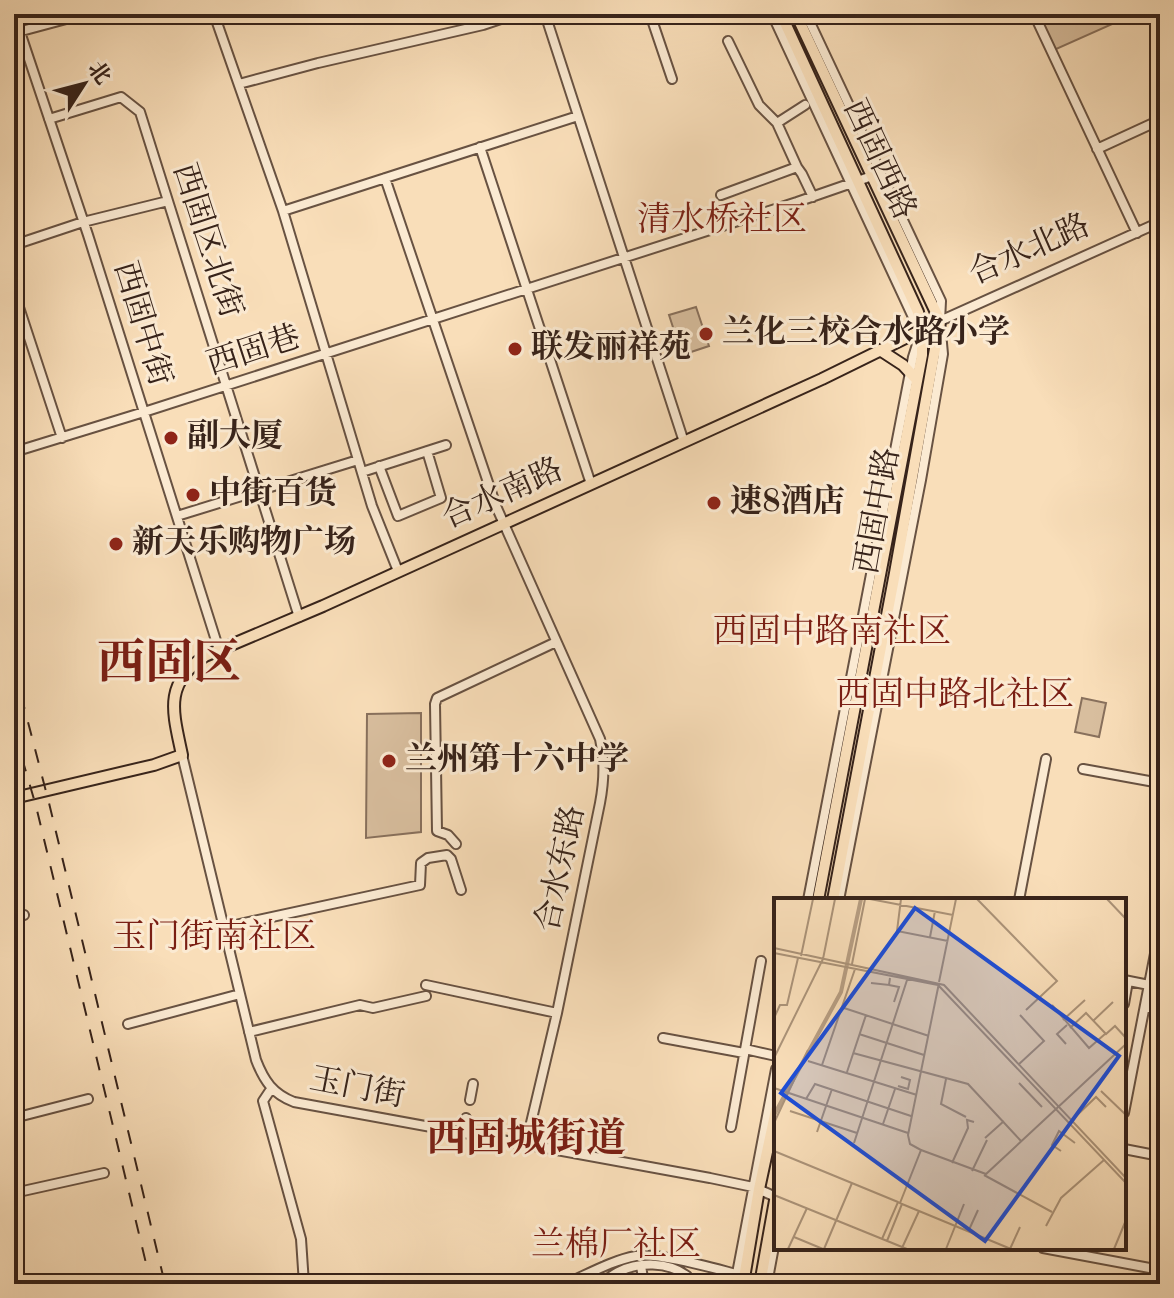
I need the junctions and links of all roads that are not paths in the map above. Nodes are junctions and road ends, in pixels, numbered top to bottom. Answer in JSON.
{"nodes":[{"id":1,"x":14,"y":14,"type":"edge"},
{"id":2,"x":85,"y":14,"type":"edge"},
{"id":3,"x":214,"y":14,"type":"edge"},
{"id":4,"x":516,"y":14,"type":"edge"},
{"id":5,"x":545,"y":14,"type":"edge"},
{"id":6,"x":650,"y":14,"type":"edge"},
{"id":7,"x":772,"y":14,"type":"edge"},
{"id":8,"x":781,"y":14,"type":"edge"},
{"id":9,"x":796,"y":14,"type":"edge"},
{"id":10,"x":806,"y":14,"type":"edge"},
{"id":11,"x":1034,"y":14,"type":"edge"},
{"id":12,"x":17,"y":30,"type":"edge"},
{"id":13,"x":728,"y":41,"type":"dead end"},
{"id":14,"x":672,"y":79,"type":"dead end"},
{"id":15,"x":239,"y":84,"type":"junction"},
{"id":16,"x":805,"y":105,"type":"dead end"},
{"id":17,"x":578,"y":116,"type":"junction"},
{"id":18,"x":49,"y":119,"type":"junction"},
{"id":19,"x":1160,"y":120,"type":"edge"},
{"id":20,"x":777,"y":123,"type":"junction"},
{"id":21,"x":480,"y":147,"type":"junction"},
{"id":22,"x":1097,"y":149,"type":"junction"},
{"id":23,"x":797,"y":167,"type":"junction"},
{"id":24,"x":872,"y":176,"type":"junction"},
{"id":25,"x":385,"y":178,"type":"junction"},
{"id":26,"x":855,"y":183,"type":"junction"},
{"id":27,"x":721,"y":195,"type":"dead end"},
{"id":28,"x":813,"y":197,"type":"junction"},
{"id":29,"x":168,"y":201,"type":"junction"},
{"id":30,"x":283,"y":211,"type":"junction"},
{"id":31,"x":83,"y":222,"type":"junction"},
{"id":32,"x":1160,"y":222,"type":"edge"},
{"id":33,"x":1137,"y":233,"type":"junction"},
{"id":34,"x":14,"y":245,"type":"edge"},
{"id":35,"x":624,"y":257,"type":"junction"},
{"id":36,"x":527,"y":288,"type":"junction"},
{"id":37,"x":14,"y":292,"type":"edge"},
{"id":38,"x":432,"y":319,"type":"junction"},
{"id":39,"x":940,"y":321,"type":"junction"},
{"id":40,"x":922,"y":329,"type":"junction"},
{"id":41,"x":880,"y":350,"type":"junction"},
{"id":42,"x":325,"y":354,"type":"junction"},
{"id":43,"x":914,"y":375,"type":"junction"},
{"id":44,"x":227,"y":386,"type":"junction"},
{"id":45,"x":144,"y":412,"type":"junction"},
{"id":46,"x":62,"y":438,"type":"junction"},
{"id":47,"x":684,"y":442,"type":"junction"},
{"id":48,"x":446,"y":445,"type":"dead end"},
{"id":49,"x":427,"y":451,"type":"junction"},
{"id":50,"x":14,"y":452,"type":"edge"},
{"id":51,"x":358,"y":460,"type":"junction"},
{"id":52,"x":379,"y":466,"type":"junction"},
{"id":53,"x":362,"y":472,"type":"junction"},
{"id":54,"x":591,"y":484,"type":"junction"},
{"id":55,"x":259,"y":490,"type":"junction"},
{"id":56,"x":177,"y":516,"type":"junction"},
{"id":57,"x":503,"y":523,"type":"junction"},
{"id":58,"x":881,"y":570,"type":"junction"},
{"id":59,"x":398,"y":571,"type":"junction"},
{"id":60,"x":895,"y":573,"type":"junction"},
{"id":61,"x":299,"y":617,"type":"junction"},
{"id":62,"x":556,"y":642,"type":"junction"},
{"id":63,"x":219,"y":650,"type":"junction"},
{"id":64,"x":182,"y":755,"type":"junction"},
{"id":65,"x":1046,"y":759,"type":"dead end"},
{"id":66,"x":1083,"y":769,"type":"dead end"},
{"id":67,"x":1160,"y":783,"type":"edge"},
{"id":68,"x":14,"y":798,"type":"edge"},
{"id":69,"x":456,"y":844,"type":"dead end"},
{"id":70,"x":461,"y":890,"type":"dead end"},
{"id":71,"x":819,"y":898,"type":"edge"},
{"id":72,"x":819,"y":898,"type":"edge"},
{"id":73,"x":819,"y":898,"type":"edge"},
{"id":74,"x":839,"y":898,"type":"edge"},
{"id":75,"x":1019,"y":898,"type":"edge"},
{"id":76,"x":223,"y":923,"type":"junction"},
{"id":77,"x":1160,"y":928,"type":"edge"},
{"id":78,"x":1158,"y":954,"type":"edge"},
{"id":79,"x":761,"y":961,"type":"dead end"},
{"id":80,"x":1126,"y":981,"type":"edge"},
{"id":81,"x":426,"y":985,"type":"dead end"},
{"id":82,"x":1149,"y":985,"type":"junction"},
{"id":83,"x":240,"y":994,"type":"junction"},
{"id":84,"x":426,"y":996,"type":"dead end"},
{"id":85,"x":1145,"y":1007,"type":"junction"},
{"id":86,"x":1160,"y":1010,"type":"edge"},
{"id":87,"x":557,"y":1013,"type":"junction"},
{"id":88,"x":128,"y":1024,"type":"dead end"},
{"id":89,"x":249,"y":1032,"type":"junction"},
{"id":90,"x":663,"y":1038,"type":"dead end"},
{"id":91,"x":745,"y":1051,"type":"junction"},
{"id":92,"x":774,"y":1056,"type":"edge"},
{"id":93,"x":774,"y":1081,"type":"edge"},
{"id":94,"x":473,"y":1084,"type":"dead end"},
{"id":95,"x":271,"y":1089,"type":"junction"},
{"id":96,"x":88,"y":1099,"type":"dead end"},
{"id":97,"x":470,"y":1100,"type":"dead end"},
{"id":98,"x":1126,"y":1103,"type":"edge"},
{"id":99,"x":14,"y":1118,"type":"edge"},
{"id":100,"x":466,"y":1118,"type":"dead end"},
{"id":101,"x":774,"y":1118,"type":"edge"},
{"id":102,"x":731,"y":1127,"type":"dead end"},
{"id":103,"x":464,"y":1133,"type":"junction"},
{"id":104,"x":526,"y":1144,"type":"junction"},
{"id":105,"x":1126,"y":1149,"type":"edge"},
{"id":106,"x":1160,"y":1156,"type":"edge"},
{"id":107,"x":104,"y":1173,"type":"dead end"},
{"id":108,"x":756,"y":1188,"type":"junction"},
{"id":109,"x":14,"y":1193,"type":"edge"},
{"id":110,"x":774,"y":1195,"type":"edge"},
{"id":111,"x":774,"y":1207,"type":"edge"},
{"id":112,"x":774,"y":1247,"type":"edge"},
{"id":113,"x":1054,"y":1250,"type":"edge"},
{"id":114,"x":641,"y":1266,"type":"junction"},
{"id":115,"x":1160,"y":1270,"type":"edge"},
{"id":116,"x":740,"y":1280,"type":"edge"},
{"id":117,"x":572,"y":1281,"type":"dead end"},
{"id":118,"x":304,"y":1284,"type":"edge"},
{"id":119,"x":601,"y":1284,"type":"edge"},
{"id":120,"x":644,"y":1284,"type":"edge"},
{"id":121,"x":685,"y":1284,"type":"edge"},
{"id":122,"x":760,"y":1284,"type":"edge"},
{"id":123,"x":767,"y":1284,"type":"edge"}],
"edges":[{"from":1,"to":12,"type":"street","name":"西固中街"},
{"from":2,"to":12,"type":"street"},
{"from":3,"to":15,"type":"street","name":"西固巷"},
{"from":4,"to":15,"type":"street"},
{"from":5,"to":17,"type":"street"},
{"from":6,"to":14,"type":"street"},
{"from":7,"to":26,"type":"street"},
{"from":8,"to":26,"type":"main road","name":"西固西路"},
{"from":9,"to":24,"type":"main road","name":"西固西路"},
{"from":10,"to":39,"type":"street"},
{"from":11,"to":22,"type":"street"},
{"from":12,"to":18,"type":"street","name":"西固中街"},
{"from":13,"to":20,"type":"street"},
{"from":15,"to":30,"type":"street","name":"西固巷"},
{"from":16,"to":20,"type":"street"},
{"from":17,"to":21,"type":"street"},
{"from":17,"to":35,"type":"street"},
{"from":18,"to":29,"type":"street","name":"西固区北街"},
{"from":18,"to":31,"type":"street","name":"西固中街"},
{"from":19,"to":22,"type":"street"},
{"from":20,"to":23,"type":"street"},
{"from":21,"to":25,"type":"street"},
{"from":21,"to":36,"type":"street"},
{"from":22,"to":33,"type":"street"},
{"from":23,"to":27,"type":"street"},
{"from":23,"to":28,"type":"street"},
{"from":24,"to":26,"type":"street","name":"西固巷"},
{"from":24,"to":39,"type":"main road","name":"西固西路"},
{"from":25,"to":30,"type":"street"},
{"from":25,"to":38,"type":"street"},
{"from":26,"to":28,"type":"street","name":"西固巷"},
{"from":26,"to":40,"type":"main road","name":"西固西路"},
{"from":28,"to":35,"type":"street","name":"西固巷"},
{"from":29,"to":31,"type":"street"},
{"from":29,"to":44,"type":"street","name":"西固区北街"},
{"from":30,"to":42,"type":"street","name":"西固巷"},
{"from":31,"to":34,"type":"street"},
{"from":31,"to":45,"type":"street","name":"西固中街"},
{"from":32,"to":33,"type":"street","name":"合水北路"},
{"from":33,"to":39,"type":"street","name":"合水北路"},
{"from":35,"to":36,"type":"street","name":"西固巷"},
{"from":35,"to":47,"type":"street"},
{"from":36,"to":38,"type":"street","name":"西固巷"},
{"from":36,"to":54,"type":"street"},
{"from":37,"to":46,"type":"street"},
{"from":38,"to":42,"type":"street","name":"西固巷"},
{"from":38,"to":57,"type":"street","name":"合水东路"},
{"from":39,"to":40,"type":"main road","name":"合水北路"},
{"from":39,"to":60,"type":"main road","name":"西固中路"},
{"from":39,"to":74,"type":"street"},
{"from":40,"to":41,"type":"main road","name":"合水南路"},
{"from":40,"to":43,"type":"main road","name":"西固中路"},
{"from":41,"to":43,"type":"main road"},
{"from":41,"to":47,"type":"main road","name":"合水南路"},
{"from":42,"to":44,"type":"street","name":"西固巷"},
{"from":42,"to":51,"type":"street"},
{"from":43,"to":58,"type":"main road","name":"西固中路"},
{"from":43,"to":72,"type":"street"},
{"from":44,"to":45,"type":"street","name":"西固巷"},
{"from":44,"to":55,"type":"street","name":"西固区北街"},
{"from":45,"to":46,"type":"street","name":"西固巷"},
{"from":45,"to":56,"type":"street","name":"西固中街"},
{"from":46,"to":50,"type":"street","name":"西固巷"},
{"from":47,"to":54,"type":"main road","name":"合水南路"},
{"from":48,"to":49,"type":"street"},
{"from":49,"to":52,"type":"street"},
{"from":49,"to":52,"type":"street"},
{"from":51,"to":53,"type":"street"},
{"from":51,"to":55,"type":"street"},
{"from":52,"to":53,"type":"street"},
{"from":53,"to":59,"type":"street"},
{"from":54,"to":57,"type":"main road","name":"合水南路"},
{"from":55,"to":56,"type":"street"},
{"from":55,"to":61,"type":"street","name":"西固区北街"},
{"from":56,"to":63,"type":"street","name":"西固中街"},
{"from":57,"to":59,"type":"main road","name":"合水南路"},
{"from":57,"to":62,"type":"street","name":"合水东路"},
{"from":58,"to":60,"type":"main road"},
{"from":58,"to":73,"type":"main road","name":"西固中路"},
{"from":59,"to":61,"type":"main road","name":"合水南路"},
{"from":60,"to":71,"type":"main road","name":"西固中路"},
{"from":61,"to":63,"type":"main road","name":"合水南路"},
{"from":62,"to":69,"type":"street"},
{"from":62,"to":87,"type":"street","name":"合水东路"},
{"from":63,"to":64,"type":"main road","name":"合水南路"},
{"from":64,"to":68,"type":"main road"},
{"from":64,"to":76,"type":"street","name":"玉门街"},
{"from":65,"to":75,"type":"street"},
{"from":66,"to":67,"type":"street"},
{"from":70,"to":76,"type":"street"},
{"from":76,"to":83,"type":"street","name":"玉门街"},
{"from":77,"to":78,"type":"street"},
{"from":78,"to":82,"type":"street"},
{"from":79,"to":91,"type":"street"},
{"from":80,"to":82,"type":"street"},
{"from":81,"to":87,"type":"street"},
{"from":82,"to":85,"type":"street"},
{"from":83,"to":88,"type":"street"},
{"from":83,"to":89,"type":"street","name":"玉门街"},
{"from":84,"to":89,"type":"street"},
{"from":85,"to":86,"type":"street"},
{"from":85,"to":98,"type":"street"},
{"from":87,"to":104,"type":"street","name":"合水东路"},
{"from":89,"to":95,"type":"street","name":"玉门街"},
{"from":90,"to":91,"type":"street"},
{"from":91,"to":92,"type":"street"},
{"from":91,"to":102,"type":"street"},
{"from":93,"to":108,"type":"street"},
{"from":94,"to":97,"type":"street"},
{"from":95,"to":103,"type":"street","name":"玉门街"},
{"from":95,"to":118,"type":"street"},
{"from":96,"to":99,"type":"street"},
{"from":100,"to":103,"type":"street"},
{"from":101,"to":108,"type":"main road"},
{"from":103,"to":104,"type":"street","name":"玉门街"},
{"from":104,"to":108,"type":"street","name":"玉门街"},
{"from":105,"to":106,"type":"street"},
{"from":107,"to":109,"type":"street"},
{"from":108,"to":110,"type":"street","name":"玉门街"},
{"from":108,"to":116,"type":"main road"},
{"from":111,"to":122,"type":"main road"},
{"from":112,"to":123,"type":"street"},
{"from":113,"to":115,"type":"street"},
{"from":114,"to":119,"type":"street"},
{"from":114,"to":120,"type":"street"},
{"from":114,"to":121,"type":"street"},
{"from":116,"to":117,"type":"street"}]}
